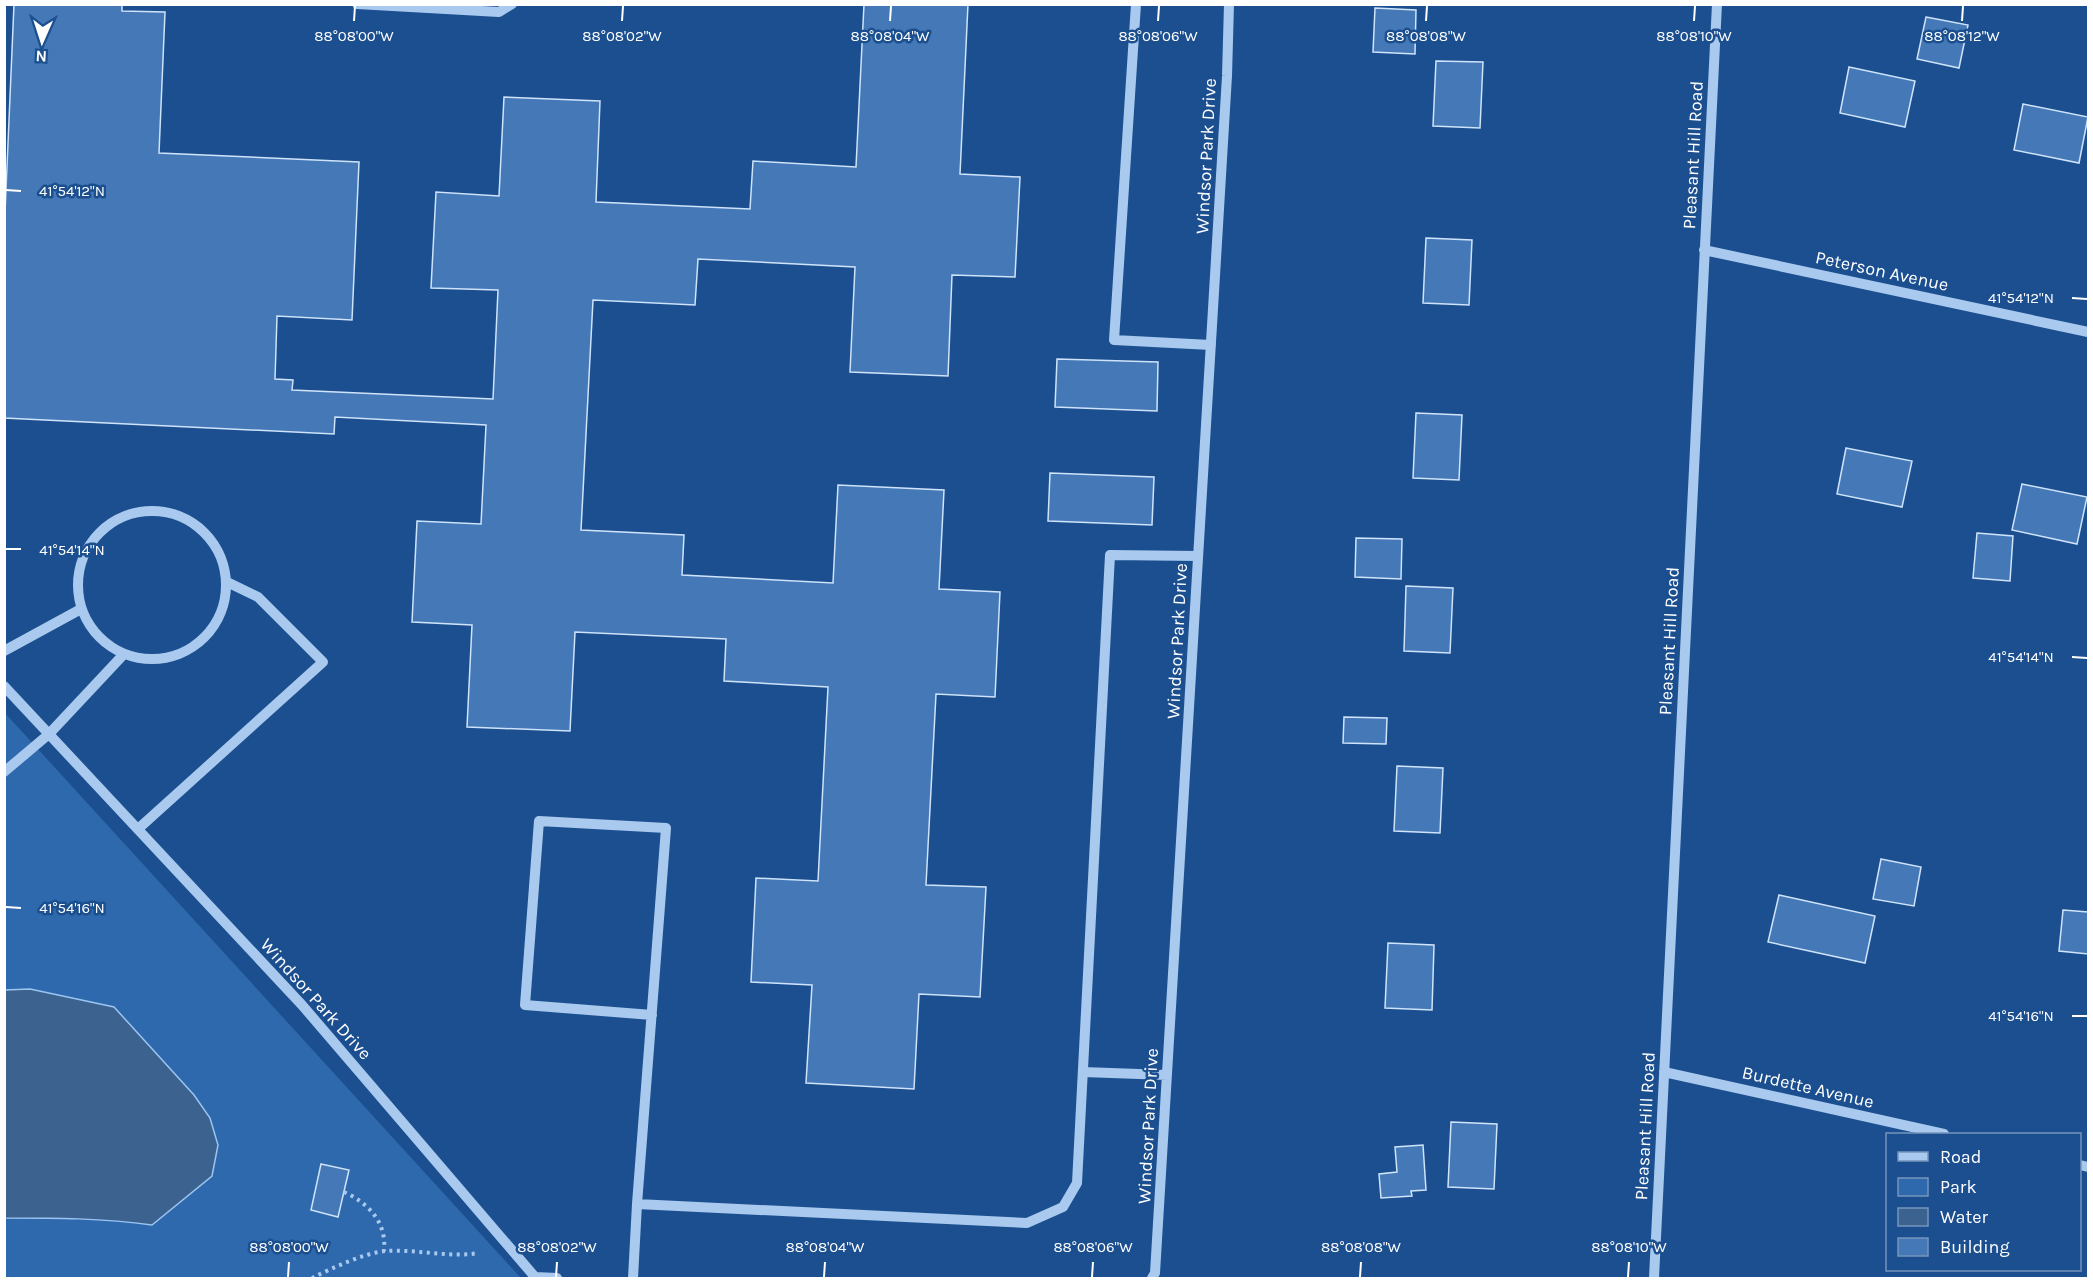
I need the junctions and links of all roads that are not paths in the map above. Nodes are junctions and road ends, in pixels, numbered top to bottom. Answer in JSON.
{"nodes":[{"id":1,"x":357,"y":4,"type":"edge"},
{"id":2,"x":512,"y":4,"type":"edge"},
{"id":3,"x":1136,"y":4,"type":"edge"},
{"id":4,"x":1230,"y":4,"type":"edge"},
{"id":5,"x":1717,"y":4,"type":"edge"},
{"id":6,"x":1704,"y":250,"type":"junction"},
{"id":7,"x":2088,"y":332,"type":"edge"},
{"id":8,"x":1211,"y":345,"type":"junction"},
{"id":9,"x":1198,"y":556,"type":"junction"},
{"id":10,"x":227,"y":582,"type":"junction"},
{"id":11,"x":81,"y":609,"type":"junction"},
{"id":12,"x":4,"y":651,"type":"edge"},
{"id":13,"x":124,"y":654,"type":"junction"},
{"id":14,"x":4,"y":686,"type":"edge"},
{"id":15,"x":49,"y":734,"type":"junction"},
{"id":16,"x":4,"y":772,"type":"edge"},
{"id":17,"x":138,"y":829,"type":"junction"},
{"id":18,"x":652,"y":1015,"type":"junction"},
{"id":19,"x":1083,"y":1072,"type":"junction"},
{"id":20,"x":1664,"y":1072,"type":"junction"},
{"id":21,"x":1167,"y":1074,"type":"junction"},
{"id":22,"x":1939,"y":1133,"type":"edge"},
{"id":23,"x":637,"y":1204,"type":"junction"},
{"id":24,"x":557,"y":1278,"type":"edge"},
{"id":25,"x":633,"y":1278,"type":"edge"},
{"id":26,"x":1152,"y":1278,"type":"edge"},
{"id":27,"x":1654,"y":1278,"type":"edge"}],
"edges":[{"from":1,"to":2,"type":"street"},
{"from":3,"to":8,"type":"street"},
{"from":4,"to":8,"type":"street","name":"Windsor Park Drive"},
{"from":5,"to":6,"type":"street","name":"Pleasant Hill Road"},
{"from":6,"to":7,"type":"street","name":"Peterson Avenue"},
{"from":6,"to":20,"type":"street","name":"Pleasant Hill Road"},
{"from":8,"to":9,"type":"street","name":"Windsor Park Drive"},
{"from":9,"to":19,"type":"street"},
{"from":9,"to":21,"type":"street","name":"Windsor Park Drive"},
{"from":10,"to":11,"type":"street"},
{"from":10,"to":13,"type":"street"},
{"from":10,"to":17,"type":"street"},
{"from":11,"to":12,"type":"street"},
{"from":11,"to":13,"type":"street"},
{"from":13,"to":15,"type":"street"},
{"from":14,"to":15,"type":"street","name":"Windsor Park Drive"},
{"from":15,"to":16,"type":"street"},
{"from":15,"to":17,"type":"street","name":"Windsor Park Drive"},
{"from":17,"to":24,"type":"street","name":"Windsor Park Drive"},
{"from":18,"to":18,"type":"street"},
{"from":18,"to":23,"type":"street"},
{"from":19,"to":21,"type":"street"},
{"from":19,"to":23,"type":"street"},
{"from":20,"to":22,"type":"street","name":"Burdette Avenue"},
{"from":20,"to":27,"type":"street","name":"Pleasant Hill Road"},
{"from":21,"to":26,"type":"street","name":"Windsor Park Drive"},
{"from":23,"to":25,"type":"street"}]}
